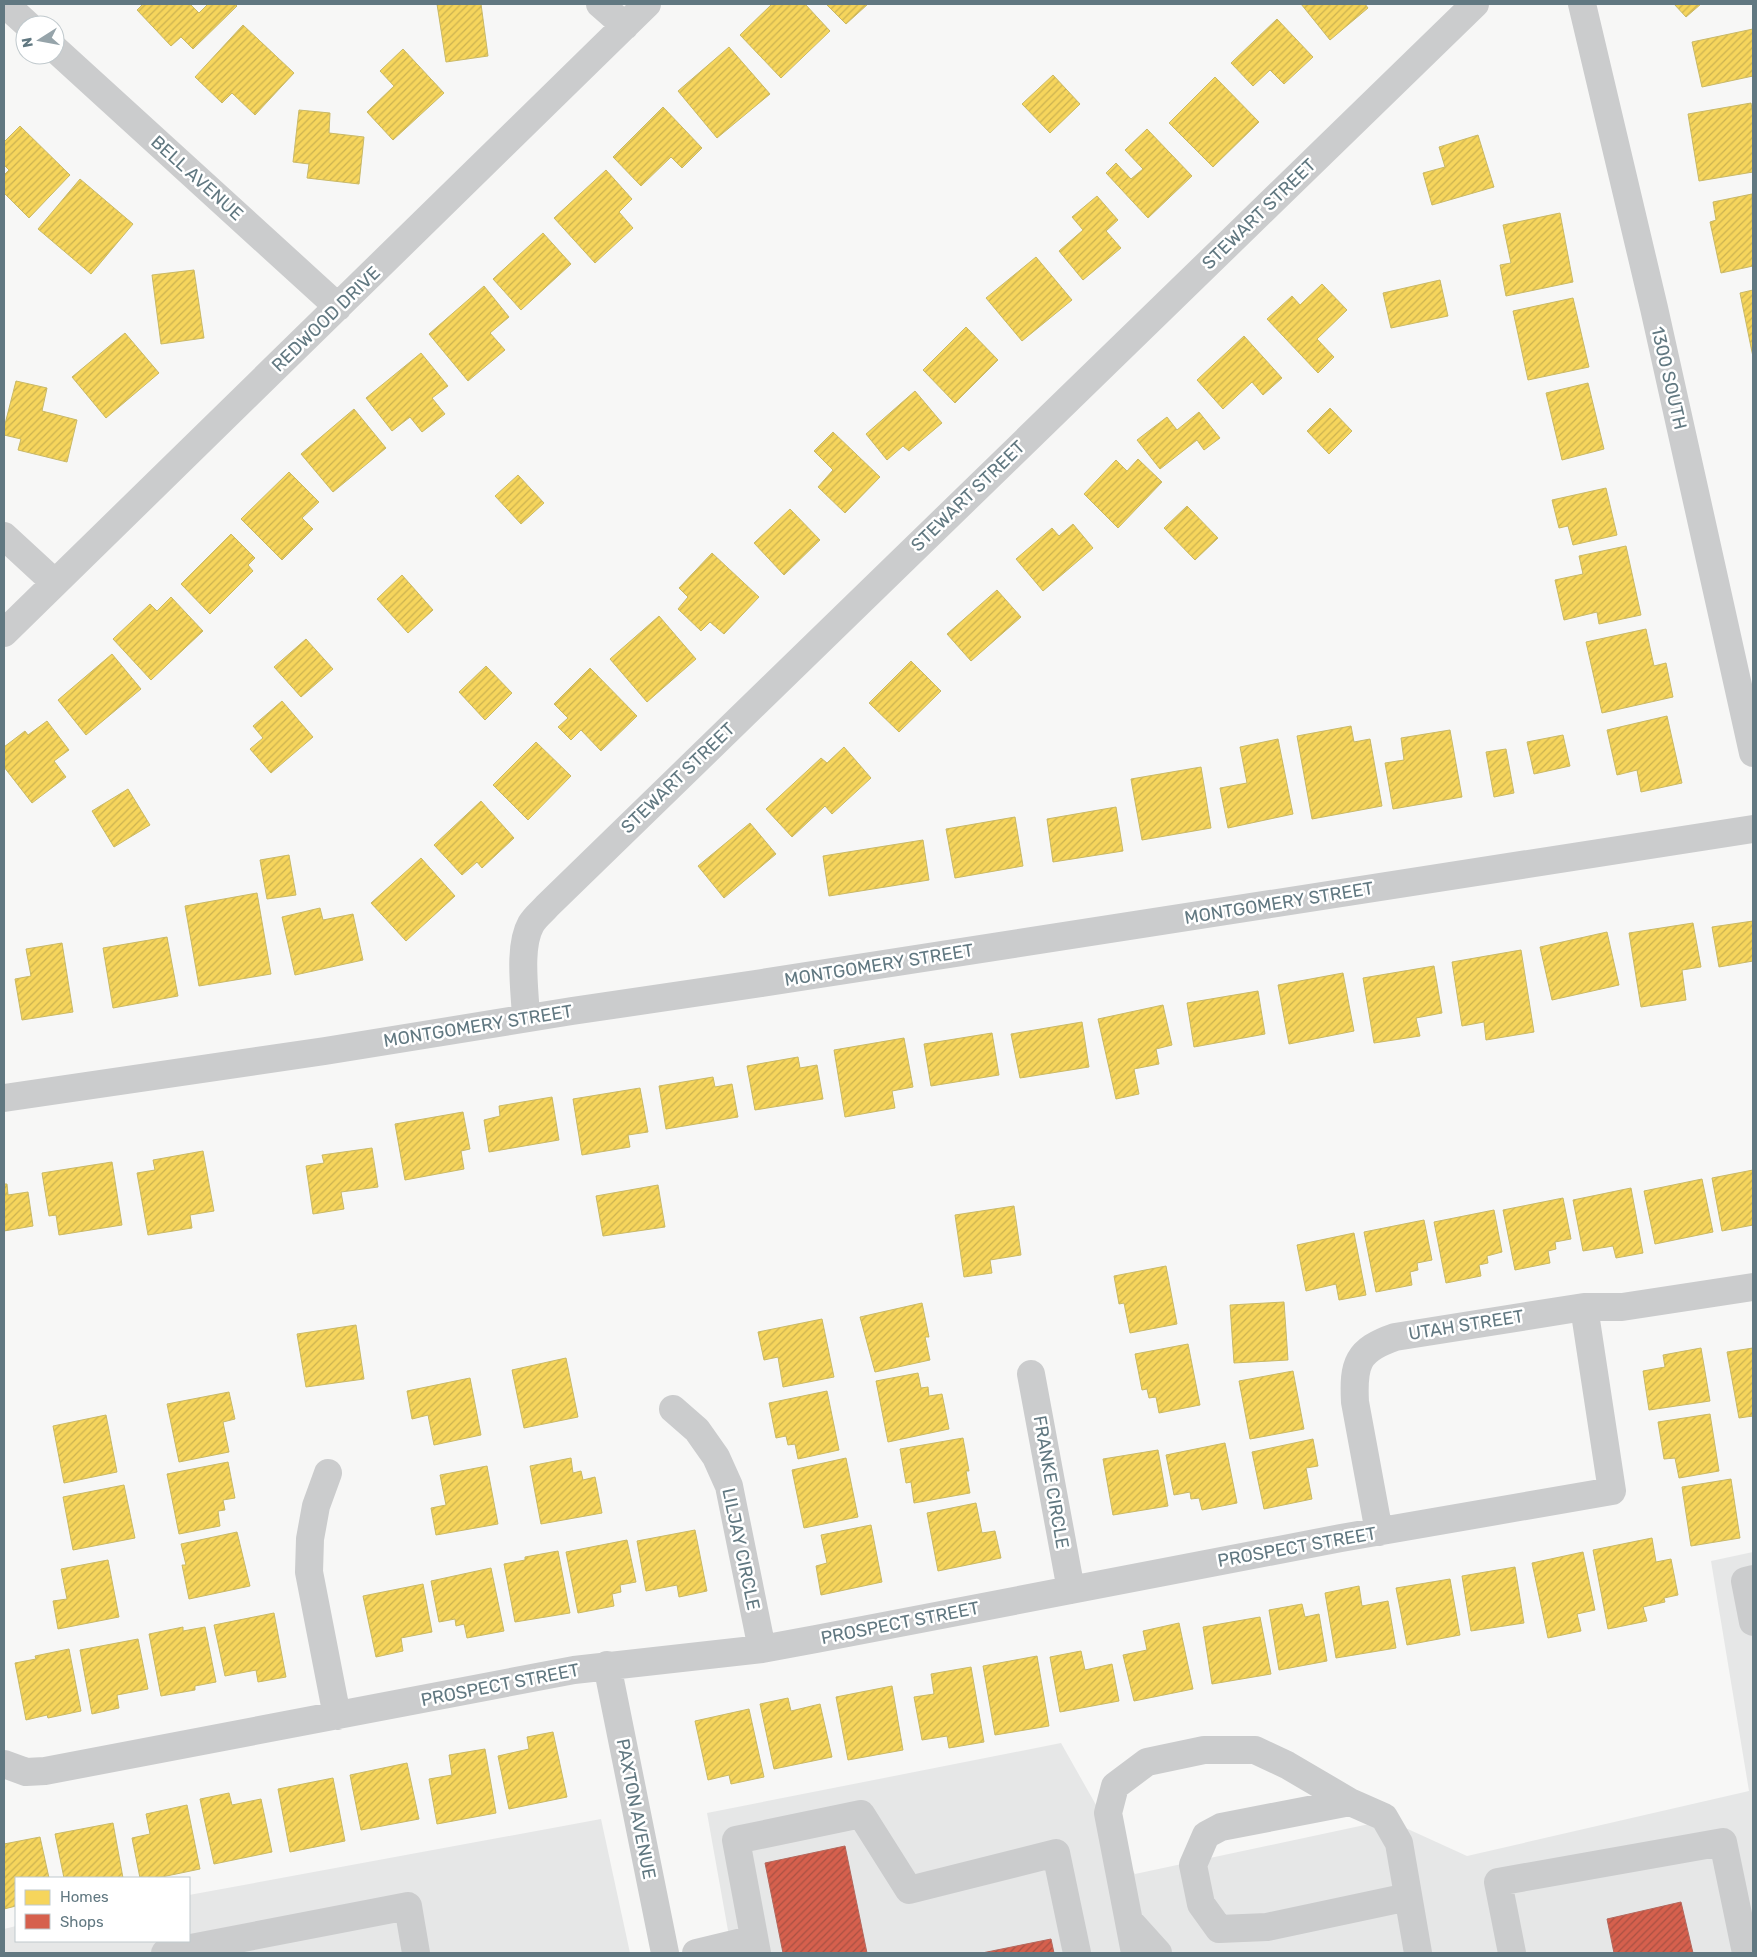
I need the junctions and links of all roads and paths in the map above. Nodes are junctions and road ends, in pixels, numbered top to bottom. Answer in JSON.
{"nodes":[{"id":1,"x":5,"y":4,"type":"edge"},
{"id":2,"x":600,"y":4,"type":"edge"},
{"id":3,"x":647,"y":4,"type":"edge"},
{"id":4,"x":1475,"y":4,"type":"edge"},
{"id":5,"x":1582,"y":4,"type":"edge"},
{"id":6,"x":17,"y":15,"type":"edge"},
{"id":7,"x":624,"y":26,"type":"junction"},
{"id":8,"x":65,"y":58,"type":"edge"},
{"id":9,"x":338,"y":307,"type":"junction"},
{"id":10,"x":4,"y":536,"type":"edge"},
{"id":11,"x":55,"y":583,"type":"junction"},
{"id":12,"x":4,"y":633,"type":"edge"},
{"id":13,"x":1753,"y":753,"type":"edge"},
{"id":14,"x":1753,"y":829,"type":"edge"},
{"id":15,"x":526,"y":1018,"type":"junction"},
{"id":16,"x":4,"y":1098,"type":"edge"},
{"id":17,"x":1753,"y":1287,"type":"edge"},
{"id":18,"x":1584,"y":1307,"type":"junction"},
{"id":19,"x":1031,"y":1374,"type":"dead end"},
{"id":20,"x":673,"y":1409,"type":"dead end"},
{"id":21,"x":328,"y":1473,"type":"dead end"},
{"id":22,"x":1379,"y":1532,"type":"junction"},
{"id":23,"x":1753,"y":1579,"type":"edge"},
{"id":24,"x":1071,"y":1590,"type":"junction"},
{"id":25,"x":1753,"y":1622,"type":"edge"},
{"id":26,"x":762,"y":1648,"type":"junction"},
{"id":27,"x":607,"y":1665,"type":"junction"},
{"id":28,"x":337,"y":1716,"type":"junction"},
{"id":29,"x":4,"y":1764,"type":"edge"},
{"id":30,"x":1350,"y":1802,"type":"junction"},
{"id":31,"x":1408,"y":1897,"type":"junction"},
{"id":32,"x":1129,"y":1920,"type":"junction"},
{"id":33,"x":756,"y":1946,"type":"edge"},
{"id":34,"x":165,"y":1953,"type":"edge"},
{"id":35,"x":416,"y":1953,"type":"edge"},
{"id":36,"x":664,"y":1953,"type":"edge"},
{"id":37,"x":696,"y":1953,"type":"edge"},
{"id":38,"x":1077,"y":1953,"type":"edge"},
{"id":39,"x":1135,"y":1953,"type":"edge"},
{"id":40,"x":1158,"y":1953,"type":"edge"},
{"id":41,"x":1418,"y":1953,"type":"edge"},
{"id":42,"x":1512,"y":1953,"type":"edge"},
{"id":43,"x":1746,"y":1953,"type":"edge"}],
"edges":[{"from":1,"to":6,"type":"street"},
{"from":2,"to":7,"type":"street"},
{"from":3,"to":7,"type":"street","name":"REDWOOD DRIVE"},
{"from":4,"to":15,"type":"street","name":"STEWART STREET"},
{"from":5,"to":13,"type":"street","name":"1300 SOUTH"},
{"from":7,"to":9,"type":"street","name":"REDWOOD DRIVE"},
{"from":8,"to":9,"type":"street","name":"BELL AVENUE"},
{"from":9,"to":11,"type":"street","name":"REDWOOD DRIVE"},
{"from":10,"to":11,"type":"street"},
{"from":11,"to":12,"type":"street","name":"REDWOOD DRIVE"},
{"from":14,"to":15,"type":"street","name":"MONTGOMERY STREET"},
{"from":15,"to":16,"type":"street","name":"MONTGOMERY STREET"},
{"from":17,"to":18,"type":"street","name":"UTAH STREET"},
{"from":18,"to":22,"type":"street","name":"UTAH STREET"},
{"from":18,"to":22,"type":"street","name":"PROSPECT STREET"},
{"from":19,"to":24,"type":"street","name":"FRANKE CIRCLE"},
{"from":20,"to":26,"type":"street","name":"LILJAY CIRCLE"},
{"from":21,"to":28,"type":"street"},
{"from":22,"to":24,"type":"street","name":"PROSPECT STREET"},
{"from":23,"to":25,"type":"street"},
{"from":24,"to":26,"type":"street","name":"PROSPECT STREET"},
{"from":26,"to":27,"type":"street","name":"PROSPECT STREET"},
{"from":27,"to":28,"type":"street","name":"PROSPECT STREET"},
{"from":27,"to":36,"type":"street","name":"PAXTON AVENUE"},
{"from":28,"to":29,"type":"street","name":"PROSPECT STREET"},
{"from":30,"to":31,"type":"street"},
{"from":30,"to":31,"type":"street"},
{"from":30,"to":32,"type":"street"},
{"from":31,"to":41,"type":"street"},
{"from":32,"to":39,"type":"street"},
{"from":32,"to":40,"type":"street"},
{"from":33,"to":37,"type":"street"},
{"from":33,"to":38,"type":"street"},
{"from":34,"to":35,"type":"street"},
{"from":42,"to":43,"type":"street"}]}
